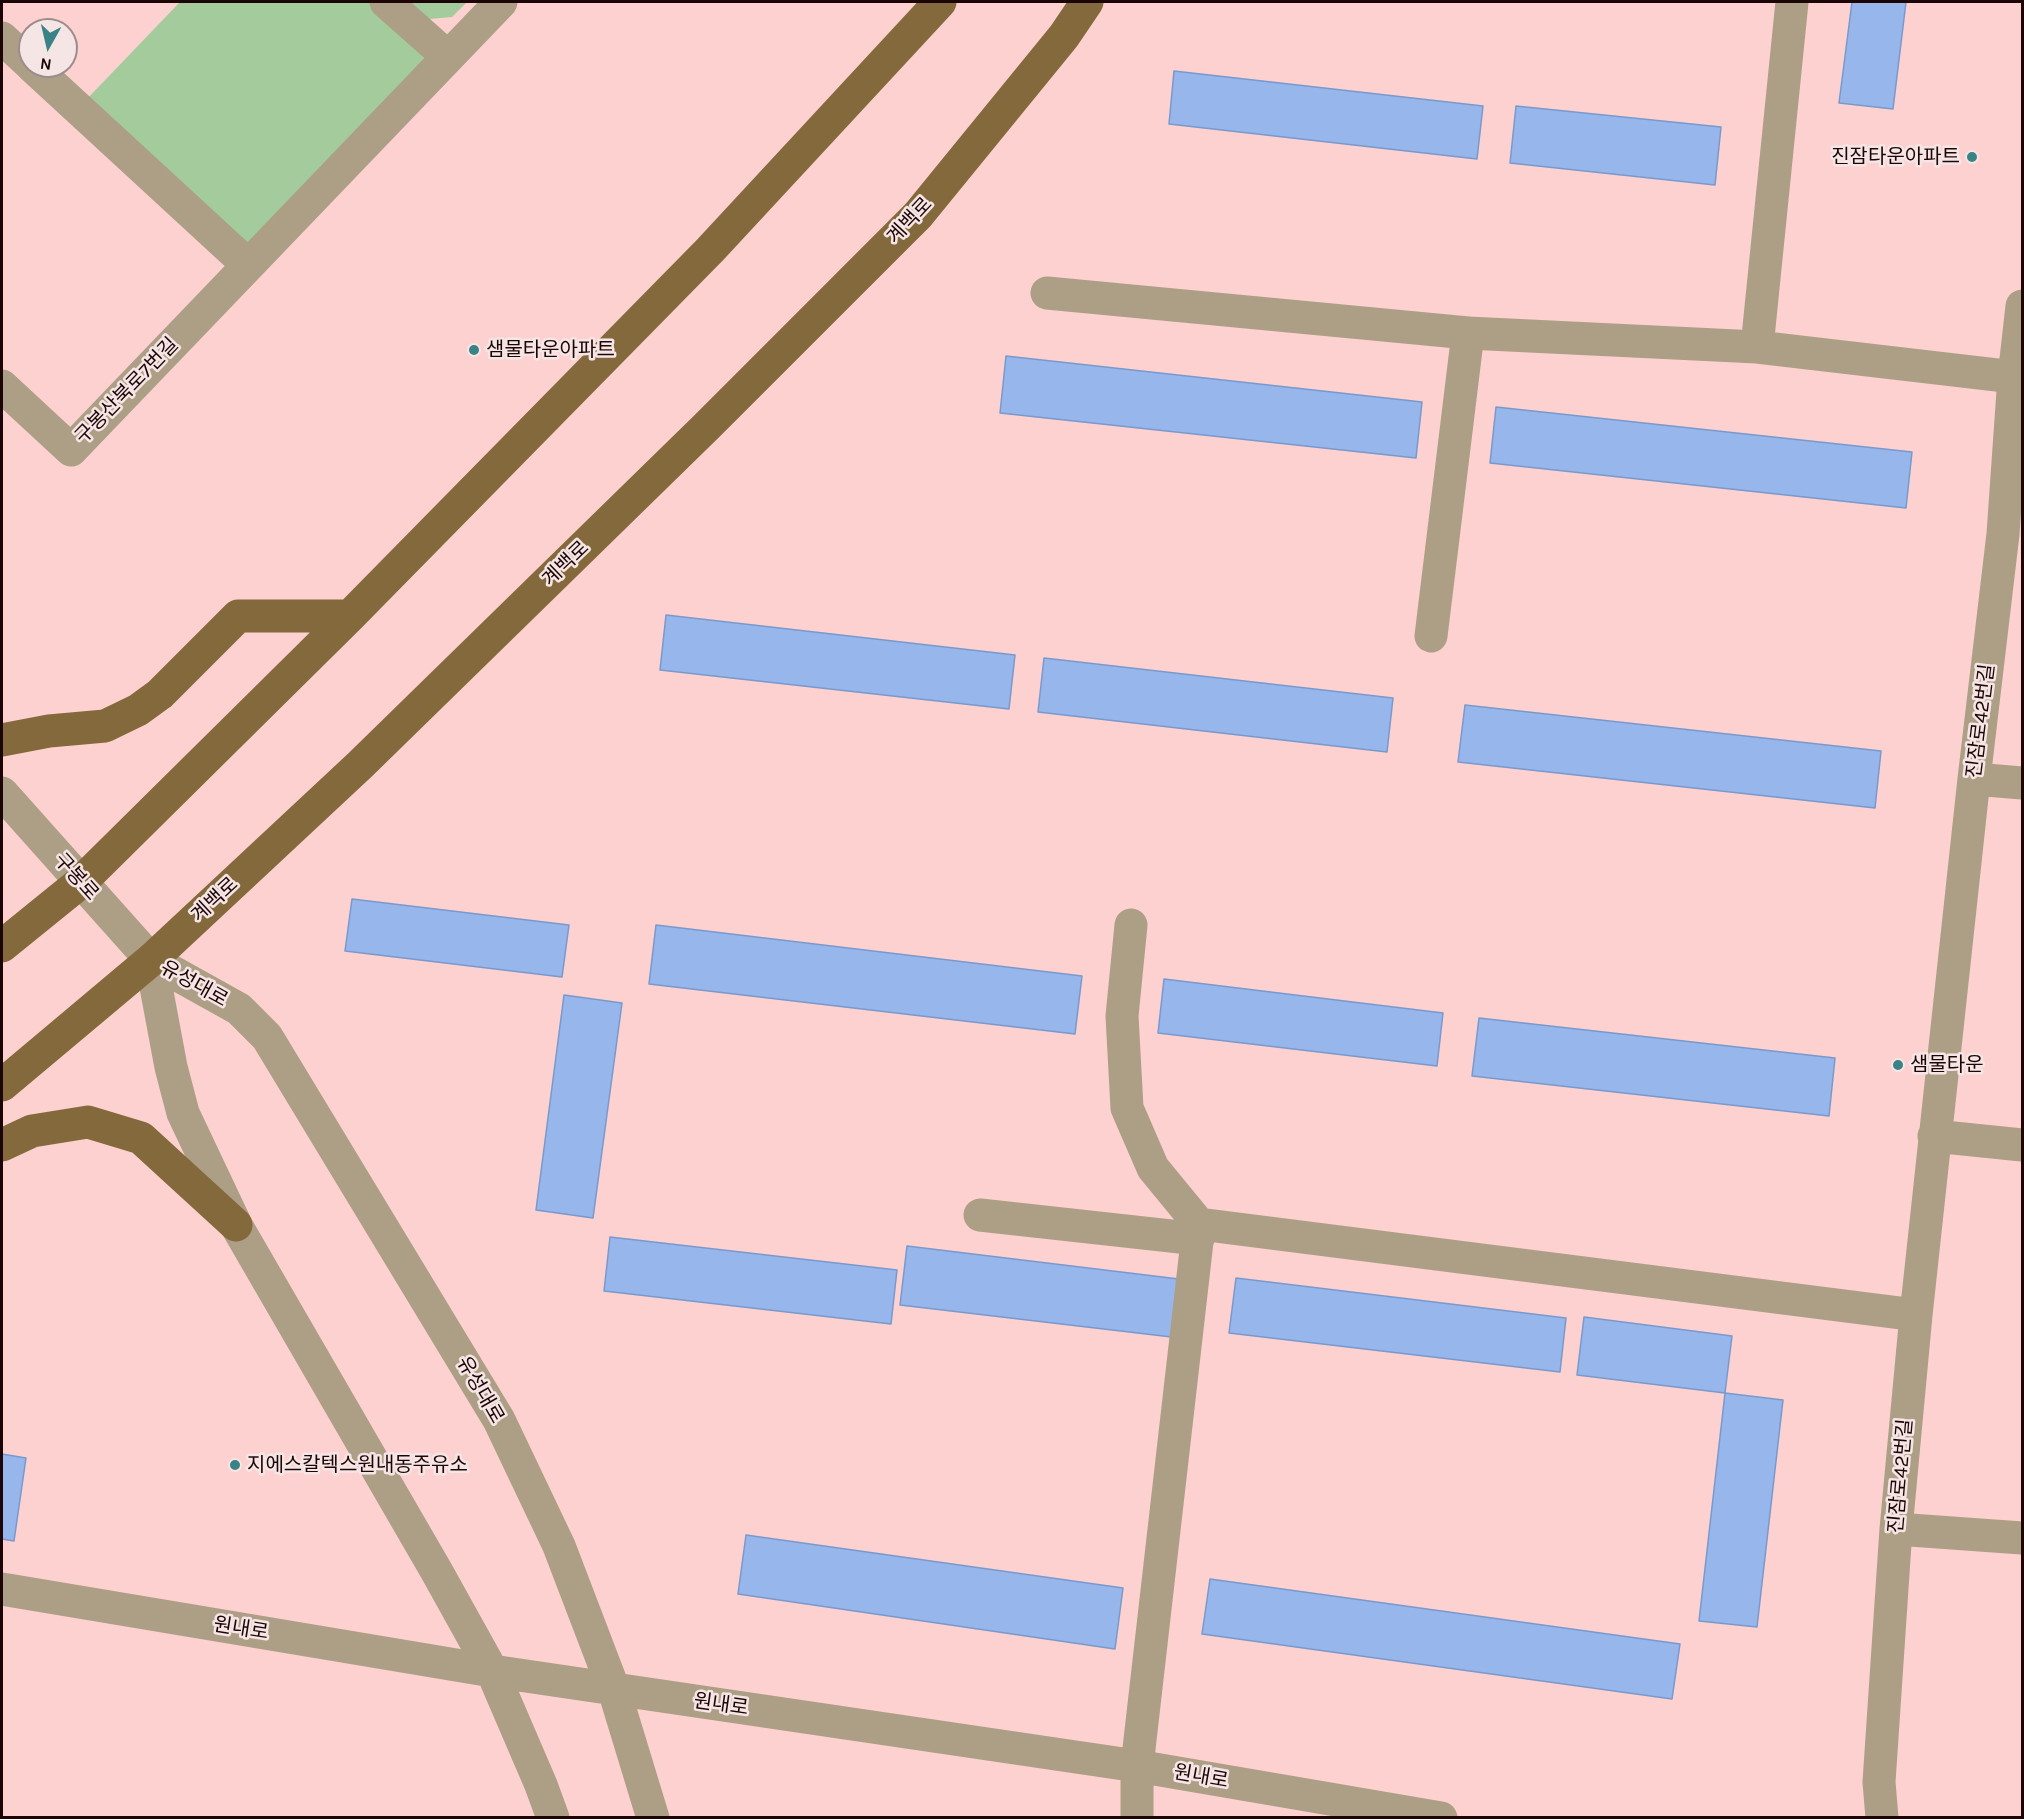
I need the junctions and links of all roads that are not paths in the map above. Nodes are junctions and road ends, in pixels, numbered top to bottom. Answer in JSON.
{"nodes":[{"id":1,"x":386,"y":2,"type":"edge"},
{"id":2,"x":501,"y":2,"type":"edge"},
{"id":3,"x":940,"y":2,"type":"edge"},
{"id":4,"x":1087,"y":2,"type":"edge"},
{"id":5,"x":1792,"y":2,"type":"edge"},
{"id":6,"x":2,"y":38,"type":"edge"},
{"id":7,"x":18,"y":53,"type":"edge"},
{"id":8,"x":448,"y":57,"type":"junction"},
{"id":9,"x":45,"y":78,"type":"edge"},
{"id":10,"x":248,"y":265,"type":"junction"},
{"id":11,"x":1047,"y":293,"type":"dead end"},
{"id":12,"x":2022,"y":306,"type":"edge"},
{"id":13,"x":1468,"y":333,"type":"junction"},
{"id":14,"x":1757,"y":347,"type":"junction"},
{"id":15,"x":2014,"y":377,"type":"junction"},
{"id":16,"x":2,"y":386,"type":"edge"},
{"id":17,"x":2013,"y":535,"type":"edge"},
{"id":18,"x":350,"y":616,"type":"junction"},
{"id":19,"x":1431,"y":636,"type":"dead end"},
{"id":20,"x":2,"y":740,"type":"edge"},
{"id":21,"x":1974,"y":779,"type":"junction"},
{"id":22,"x":2022,"y":783,"type":"edge"},
{"id":23,"x":2,"y":793,"type":"edge"},
{"id":24,"x":81,"y":882,"type":"junction"},
{"id":25,"x":1131,"y":926,"type":"dead end"},
{"id":26,"x":2,"y":946,"type":"edge"},
{"id":27,"x":151,"y":960,"type":"junction"},
{"id":28,"x":2,"y":1085,"type":"edge"},
{"id":29,"x":1934,"y":1136,"type":"junction"},
{"id":30,"x":2,"y":1144,"type":"edge"},
{"id":31,"x":2022,"y":1145,"type":"edge"},
{"id":32,"x":980,"y":1215,"type":"dead end"},
{"id":33,"x":236,"y":1225,"type":"junction"},
{"id":34,"x":1198,"y":1231,"type":"junction"},
{"id":35,"x":1916,"y":1315,"type":"junction"},
{"id":36,"x":1896,"y":1529,"type":"junction"},
{"id":37,"x":2022,"y":1538,"type":"edge"},
{"id":38,"x":2,"y":1589,"type":"edge"},
{"id":39,"x":492,"y":1671,"type":"junction"},
{"id":40,"x":614,"y":1690,"type":"junction"},
{"id":41,"x":1137,"y":1766,"type":"junction"},
{"id":42,"x":541,"y":1785,"type":"junction"},
{"id":43,"x":545,"y":1818,"type":"edge"},
{"id":44,"x":553,"y":1818,"type":"edge"},
{"id":45,"x":653,"y":1818,"type":"edge"},
{"id":46,"x":1137,"y":1818,"type":"edge"},
{"id":47,"x":1441,"y":1818,"type":"edge"},
{"id":48,"x":1882,"y":1818,"type":"edge"}],
"edges":[{"from":1,"to":8,"type":"street"},
{"from":2,"to":8,"type":"street","name":"구봉산북로7번길"},
{"from":3,"to":18,"type":"main road"},
{"from":4,"to":27,"type":"main road","name":"계백로"},
{"from":5,"to":14,"type":"street"},
{"from":6,"to":7,"type":"street"},
{"from":8,"to":10,"type":"street","name":"구봉산북로7번길"},
{"from":9,"to":10,"type":"street"},
{"from":10,"to":16,"type":"street","name":"구봉산북로7번길"},
{"from":11,"to":13,"type":"street"},
{"from":12,"to":15,"type":"street","name":"진잠로42번길"},
{"from":13,"to":14,"type":"street"},
{"from":13,"to":19,"type":"street"},
{"from":14,"to":15,"type":"street"},
{"from":15,"to":17,"type":"street","name":"진잠로42번길"},
{"from":17,"to":21,"type":"street","name":"진잠로42번길"},
{"from":18,"to":20,"type":"main road"},
{"from":18,"to":24,"type":"main road"},
{"from":21,"to":22,"type":"street"},
{"from":21,"to":29,"type":"street","name":"진잠로42번길"},
{"from":23,"to":24,"type":"street","name":"구봉로"},
{"from":24,"to":26,"type":"main road"},
{"from":24,"to":27,"type":"street","name":"구봉로"},
{"from":25,"to":34,"type":"street"},
{"from":27,"to":28,"type":"main road","name":"계백로"},
{"from":27,"to":33,"type":"street","name":"유성대로"},
{"from":27,"to":40,"type":"street","name":"유성대로"},
{"from":29,"to":31,"type":"street"},
{"from":29,"to":35,"type":"street","name":"진잠로42번길"},
{"from":30,"to":33,"type":"main road"},
{"from":32,"to":34,"type":"street"},
{"from":33,"to":39,"type":"street","name":"유성대로"},
{"from":34,"to":35,"type":"street"},
{"from":34,"to":41,"type":"street"},
{"from":35,"to":36,"type":"street","name":"진잠로42번길"},
{"from":36,"to":37,"type":"street"},
{"from":36,"to":48,"type":"street","name":"진잠로42번길"},
{"from":38,"to":39,"type":"street","name":"원내로"},
{"from":39,"to":40,"type":"street","name":"원내로"},
{"from":39,"to":42,"type":"street","name":"유성대로"},
{"from":40,"to":41,"type":"street","name":"원내로"},
{"from":40,"to":45,"type":"street","name":"유성대로"},
{"from":41,"to":46,"type":"street"},
{"from":41,"to":47,"type":"street","name":"원내로"},
{"from":42,"to":43,"type":"street"},
{"from":42,"to":44,"type":"street","name":"유성대로"}]}
